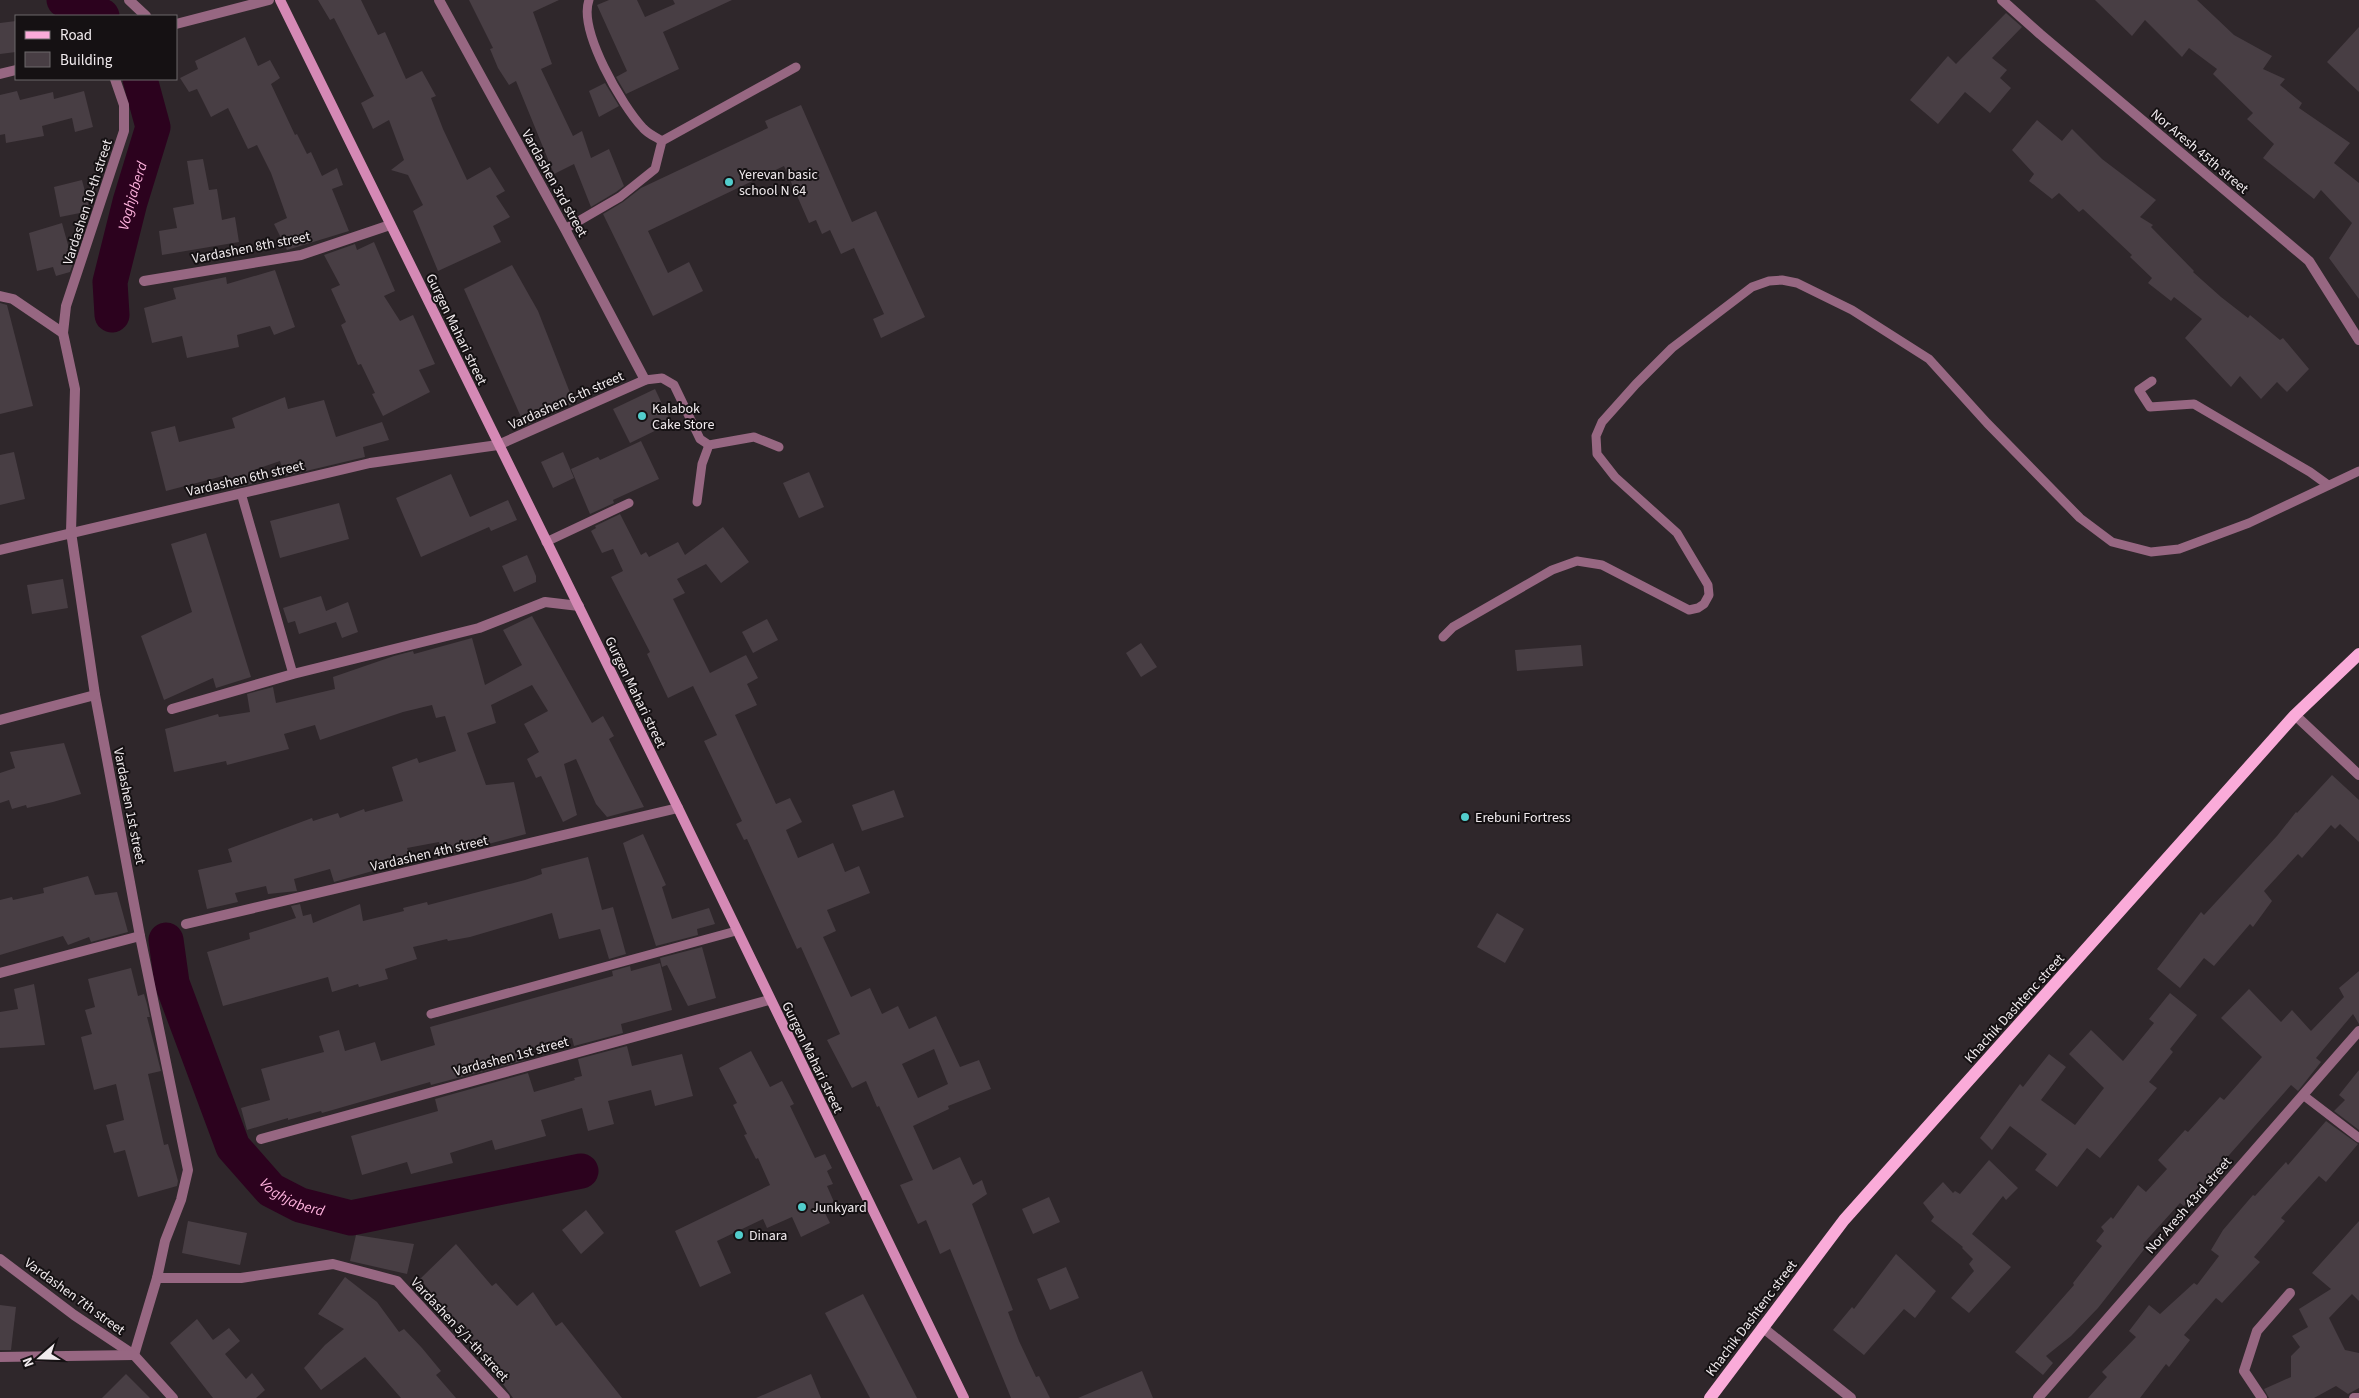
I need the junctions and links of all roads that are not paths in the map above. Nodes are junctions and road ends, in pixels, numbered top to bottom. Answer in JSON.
{"nodes":[{"id":1,"x":129,"y":0,"type":"edge"},
{"id":2,"x":269,"y":0,"type":"edge"},
{"id":3,"x":280,"y":0,"type":"edge"},
{"id":4,"x":439,"y":0,"type":"edge"},
{"id":5,"x":589,"y":0,"type":"edge"},
{"id":6,"x":2002,"y":0,"type":"edge"},
{"id":7,"x":145,"y":15,"type":"edge"},
{"id":8,"x":178,"y":23,"type":"edge"},
{"id":9,"x":796,"y":67,"type":"dead end"},
{"id":10,"x":15,"y":70,"type":"edge"},
{"id":11,"x":0,"y":74,"type":"edge"},
{"id":12,"x":115,"y":80,"type":"edge"},
{"id":13,"x":662,"y":141,"type":"junction"},
{"id":14,"x":390,"y":225,"type":"junction"},
{"id":15,"x":565,"y":229,"type":"junction"},
{"id":16,"x":144,"y":281,"type":"dead end"},
{"id":17,"x":0,"y":296,"type":"edge"},
{"id":18,"x":63,"y":333,"type":"junction"},
{"id":19,"x":2358,"y":336,"type":"edge"},
{"id":20,"x":645,"y":380,"type":"junction"},
{"id":21,"x":2152,"y":381,"type":"dead end"},
{"id":22,"x":498,"y":445,"type":"junction"},
{"id":23,"x":709,"y":445,"type":"junction"},
{"id":24,"x":779,"y":447,"type":"dead end"},
{"id":25,"x":2359,"y":471,"type":"edge"},
{"id":26,"x":2328,"y":485,"type":"junction"},
{"id":27,"x":241,"y":493,"type":"junction"},
{"id":28,"x":697,"y":502,"type":"dead end"},
{"id":29,"x":628,"y":503,"type":"dead end"},
{"id":30,"x":71,"y":532,"type":"junction"},
{"id":31,"x":546,"y":542,"type":"junction"},
{"id":32,"x":0,"y":550,"type":"edge"},
{"id":33,"x":578,"y":606,"type":"junction"},
{"id":34,"x":1443,"y":637,"type":"dead end"},
{"id":35,"x":2359,"y":654,"type":"edge"},
{"id":36,"x":293,"y":674,"type":"junction"},
{"id":37,"x":94,"y":695,"type":"junction"},
{"id":38,"x":172,"y":709,"type":"dead end"},
{"id":39,"x":2295,"y":715,"type":"junction"},
{"id":40,"x":0,"y":720,"type":"edge"},
{"id":41,"x":2359,"y":775,"type":"edge"},
{"id":42,"x":678,"y":808,"type":"junction"},
{"id":43,"x":186,"y":924,"type":"dead end"},
{"id":44,"x":736,"y":931,"type":"junction"},
{"id":45,"x":140,"y":936,"type":"junction"},
{"id":46,"x":0,"y":973,"type":"edge"},
{"id":47,"x":769,"y":1000,"type":"junction"},
{"id":48,"x":431,"y":1014,"type":"dead end"},
{"id":49,"x":2359,"y":1031,"type":"edge"},
{"id":50,"x":2303,"y":1095,"type":"junction"},
{"id":51,"x":2359,"y":1138,"type":"edge"},
{"id":52,"x":261,"y":1139,"type":"dead end"},
{"id":53,"x":0,"y":1259,"type":"edge"},
{"id":54,"x":157,"y":1278,"type":"junction"},
{"id":55,"x":2290,"y":1293,"type":"dead end"},
{"id":56,"x":1762,"y":1327,"type":"junction"},
{"id":57,"x":134,"y":1355,"type":"junction"},
{"id":58,"x":0,"y":1357,"type":"edge"},
{"id":59,"x":173,"y":1398,"type":"edge"},
{"id":60,"x":505,"y":1398,"type":"edge"},
{"id":61,"x":964,"y":1398,"type":"edge"},
{"id":62,"x":1710,"y":1398,"type":"edge"},
{"id":63,"x":1851,"y":1398,"type":"edge"},
{"id":64,"x":2038,"y":1398,"type":"edge"},
{"id":65,"x":2262,"y":1398,"type":"edge"},
{"id":66,"x":2354,"y":1398,"type":"edge"},
{"id":67,"x":2359,"y":1398,"type":"edge"}],
"edges":[{"from":1,"to":7,"type":"street"},
{"from":2,"to":8,"type":"street"},
{"from":3,"to":14,"type":"main road","name":"Gurgen Mahari street"},
{"from":4,"to":15,"type":"street","name":"Vardashen 3rd street"},
{"from":5,"to":13,"type":"lane"},
{"from":6,"to":19,"type":"street","name":"Nor Aresh 45th street"},
{"from":9,"to":13,"type":"lane"},
{"from":10,"to":11,"type":"street"},
{"from":12,"to":18,"type":"street","name":"Vardashen 10-th street"},
{"from":13,"to":15,"type":"lane"},
{"from":14,"to":16,"type":"street","name":"Vardashen 8th street"},
{"from":14,"to":22,"type":"main road","name":"Gurgen Mahari street"},
{"from":15,"to":20,"type":"street","name":"Vardashen 3rd street"},
{"from":17,"to":18,"type":"street"},
{"from":18,"to":30,"type":"street","name":"Vardashen 1st street"},
{"from":20,"to":22,"type":"street","name":"Vardashen 6-th street"},
{"from":20,"to":23,"type":"lane"},
{"from":21,"to":26,"type":"lane"},
{"from":22,"to":27,"type":"street","name":"Vardashen 6th street"},
{"from":22,"to":31,"type":"main road","name":"Gurgen Mahari street"},
{"from":23,"to":24,"type":"lane"},
{"from":23,"to":28,"type":"lane"},
{"from":25,"to":26,"type":"lane"},
{"from":26,"to":34,"type":"lane"},
{"from":27,"to":30,"type":"street","name":"Vardashen 6th street"},
{"from":27,"to":36,"type":"lane"},
{"from":29,"to":31,"type":"lane"},
{"from":30,"to":32,"type":"street","name":"Vardashen 6th street"},
{"from":30,"to":37,"type":"street","name":"Vardashen 1st street"},
{"from":31,"to":33,"type":"main road","name":"Gurgen Mahari street"},
{"from":33,"to":36,"type":"street"},
{"from":33,"to":42,"type":"main road","name":"Gurgen Mahari street"},
{"from":35,"to":39,"type":"main road","name":"Khachik Dashtenc street"},
{"from":36,"to":38,"type":"street"},
{"from":37,"to":40,"type":"street"},
{"from":37,"to":45,"type":"street","name":"Vardashen 1st street"},
{"from":39,"to":41,"type":"street"},
{"from":39,"to":56,"type":"main road","name":"Khachik Dashtenc street"},
{"from":42,"to":43,"type":"street","name":"Vardashen 4th street"},
{"from":42,"to":44,"type":"main road","name":"Gurgen Mahari street"},
{"from":44,"to":47,"type":"main road","name":"Gurgen Mahari street"},
{"from":44,"to":48,"type":"lane"},
{"from":45,"to":46,"type":"street"},
{"from":45,"to":54,"type":"street","name":"Vardashen 1st street"},
{"from":47,"to":52,"type":"street","name":"Vardashen 1st street"},
{"from":47,"to":61,"type":"main road","name":"Gurgen Mahari street"},
{"from":49,"to":50,"type":"street","name":"Nor Aresh 43rd street"},
{"from":50,"to":51,"type":"lane"},
{"from":50,"to":64,"type":"street","name":"Nor Aresh 43rd street"},
{"from":53,"to":57,"type":"street","name":"Vardashen 7th street"},
{"from":54,"to":57,"type":"street","name":"Vardashen 1st street"},
{"from":54,"to":60,"type":"street","name":"Vardashen 5/1-th street"},
{"from":55,"to":65,"type":"street"},
{"from":56,"to":62,"type":"main road","name":"Khachik Dashtenc street"},
{"from":56,"to":63,"type":"street"},
{"from":57,"to":58,"type":"street"},
{"from":57,"to":59,"type":"street","name":"Vardashen 7th street"},
{"from":66,"to":67,"type":"street"}]}
